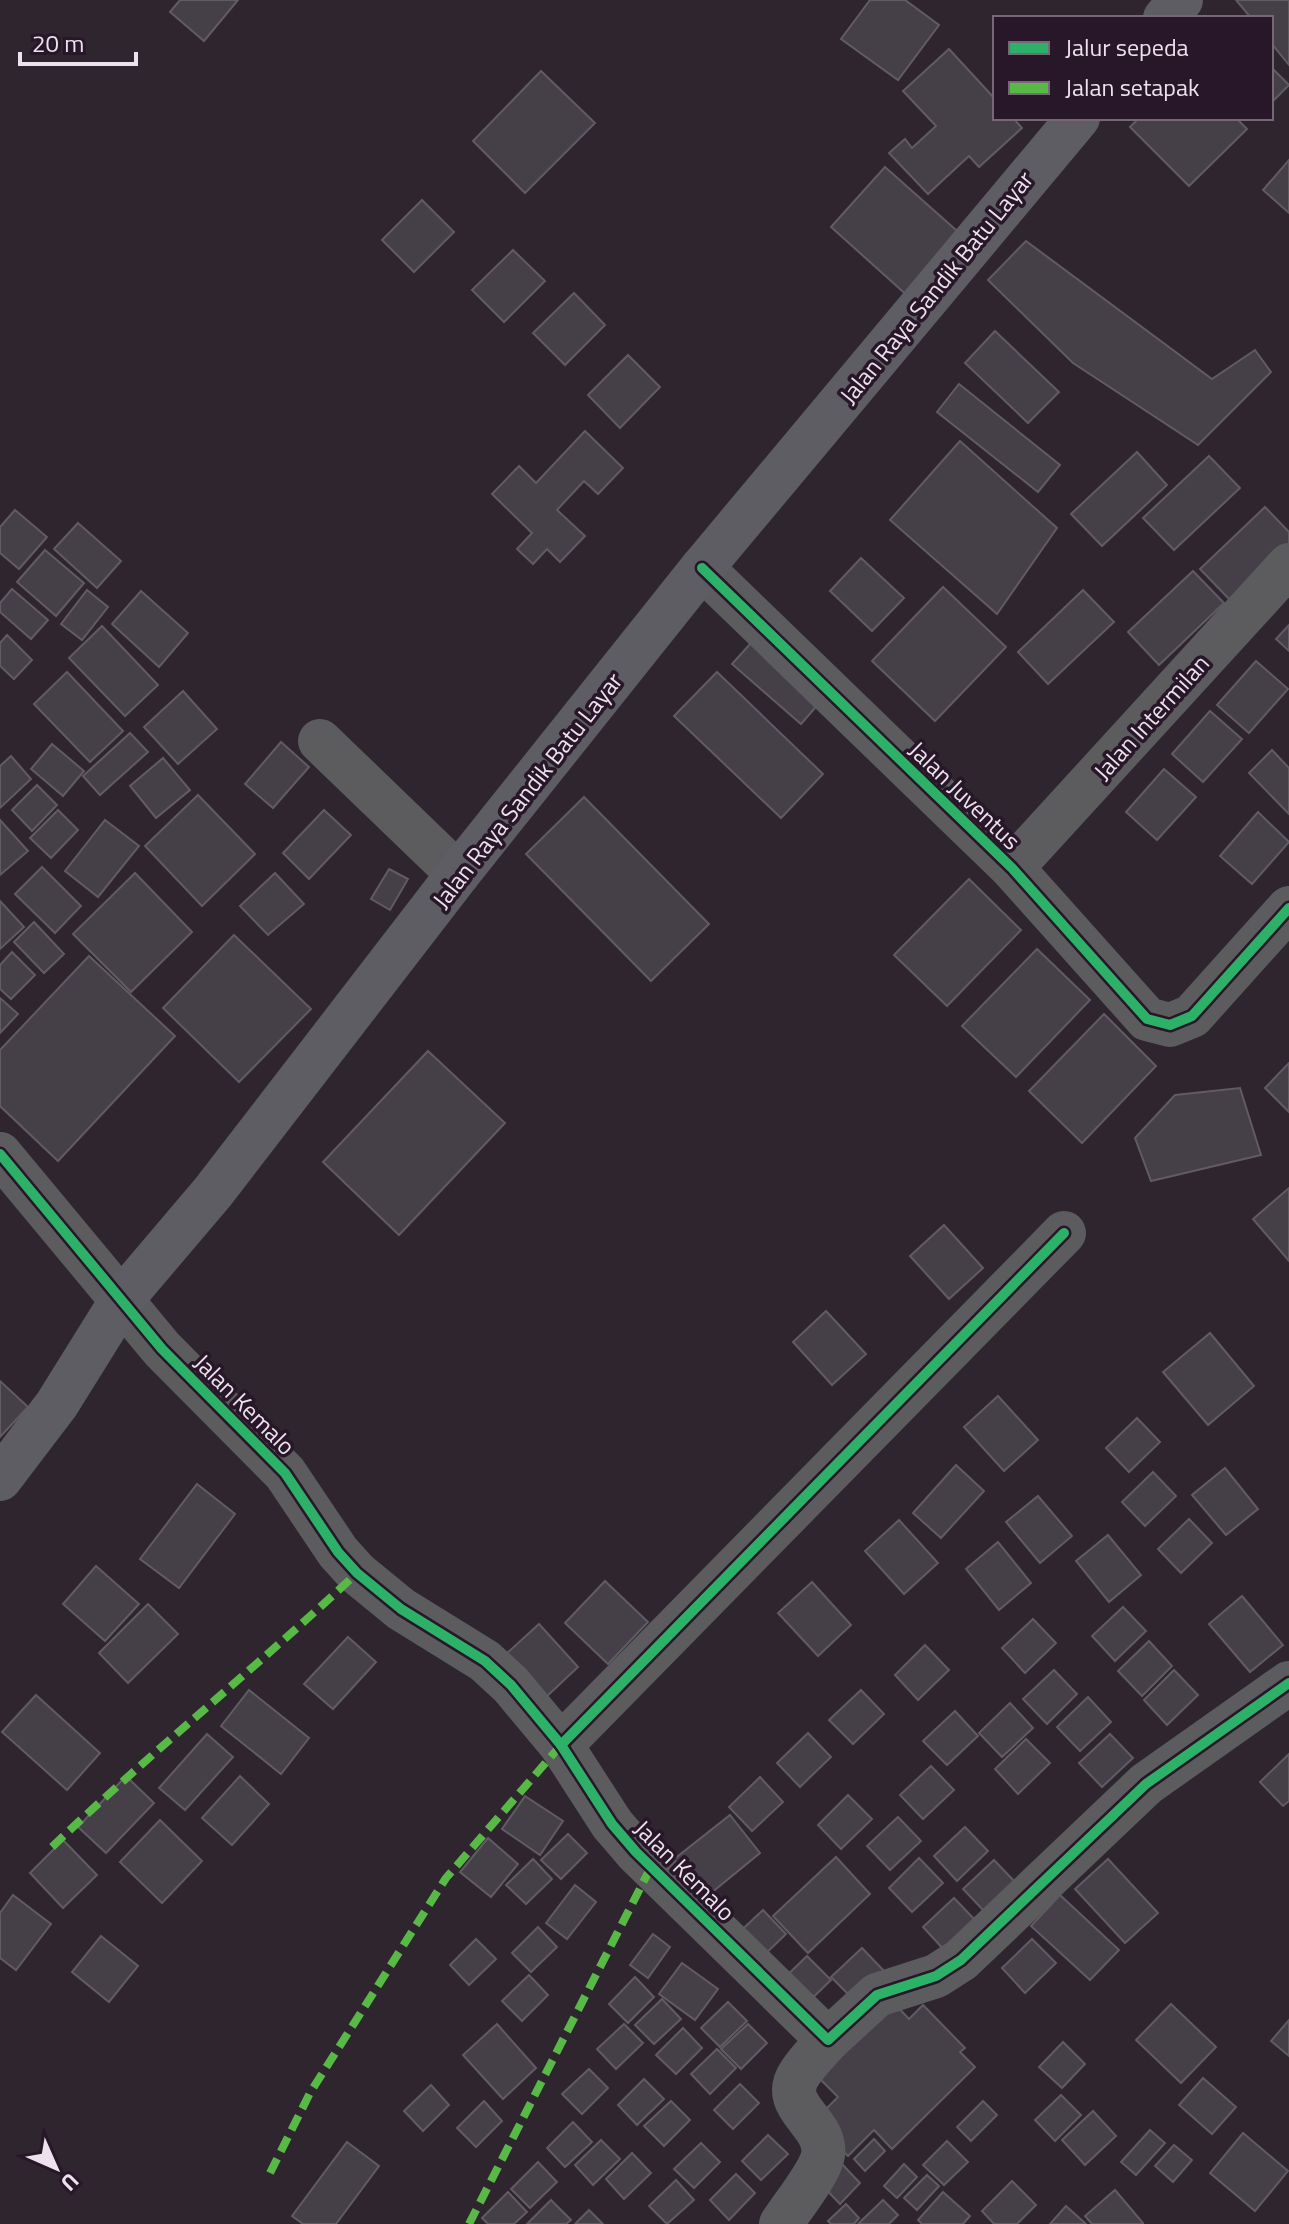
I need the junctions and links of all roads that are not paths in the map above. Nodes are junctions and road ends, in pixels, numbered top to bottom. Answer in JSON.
{"nodes":[{"id":1,"x":1181,"y":0,"type":"edge"},
{"id":2,"x":1167,"y":16,"type":"edge"},
{"id":3,"x":1076,"y":120,"type":"edge"},
{"id":4,"x":1289,"y":565,"type":"edge"},
{"id":5,"x":702,"y":568,"type":"junction"},
{"id":6,"x":320,"y":741,"type":"dead end"},
{"id":7,"x":1012,"y":868,"type":"junction"},
{"id":8,"x":458,"y":874,"type":"junction"},
{"id":9,"x":1289,"y":908,"type":"edge"},
{"id":10,"x":0,"y":1154,"type":"edge"},
{"id":11,"x":1064,"y":1233,"type":"dead end"},
{"id":12,"x":123,"y":1298,"type":"junction"},
{"id":13,"x":0,"y":1479,"type":"edge"},
{"id":14,"x":1289,"y":1683,"type":"edge"},
{"id":15,"x":561,"y":1745,"type":"junction"},
{"id":16,"x":828,"y":2040,"type":"junction"},
{"id":17,"x":781,"y":2224,"type":"edge"}],
"edges":[{"from":1,"to":2,"type":"main road"},
{"from":3,"to":5,"type":"main road","name":"Jalan Raya Sandik Batu Layar"},
{"from":4,"to":7,"type":"street","name":"Jalan Intermilan"},
{"from":5,"to":7,"type":"street","name":"Jalan Juventus"},
{"from":5,"to":8,"type":"main road","name":"Jalan Raya Sandik Batu Layar"},
{"from":6,"to":8,"type":"street"},
{"from":7,"to":9,"type":"street","name":"Jalan Juventus"},
{"from":8,"to":12,"type":"main road","name":"Jalan Raya Sandik Batu Layar"},
{"from":10,"to":12,"type":"street","name":"Jalan Kemalo"},
{"from":11,"to":15,"type":"street"},
{"from":12,"to":13,"type":"main road","name":"Jalan Raya Sandik Batu Layar"},
{"from":12,"to":15,"type":"street","name":"Jalan Kemalo"},
{"from":14,"to":16,"type":"street"},
{"from":15,"to":16,"type":"street","name":"Jalan Kemalo"},
{"from":16,"to":17,"type":"street"}]}
